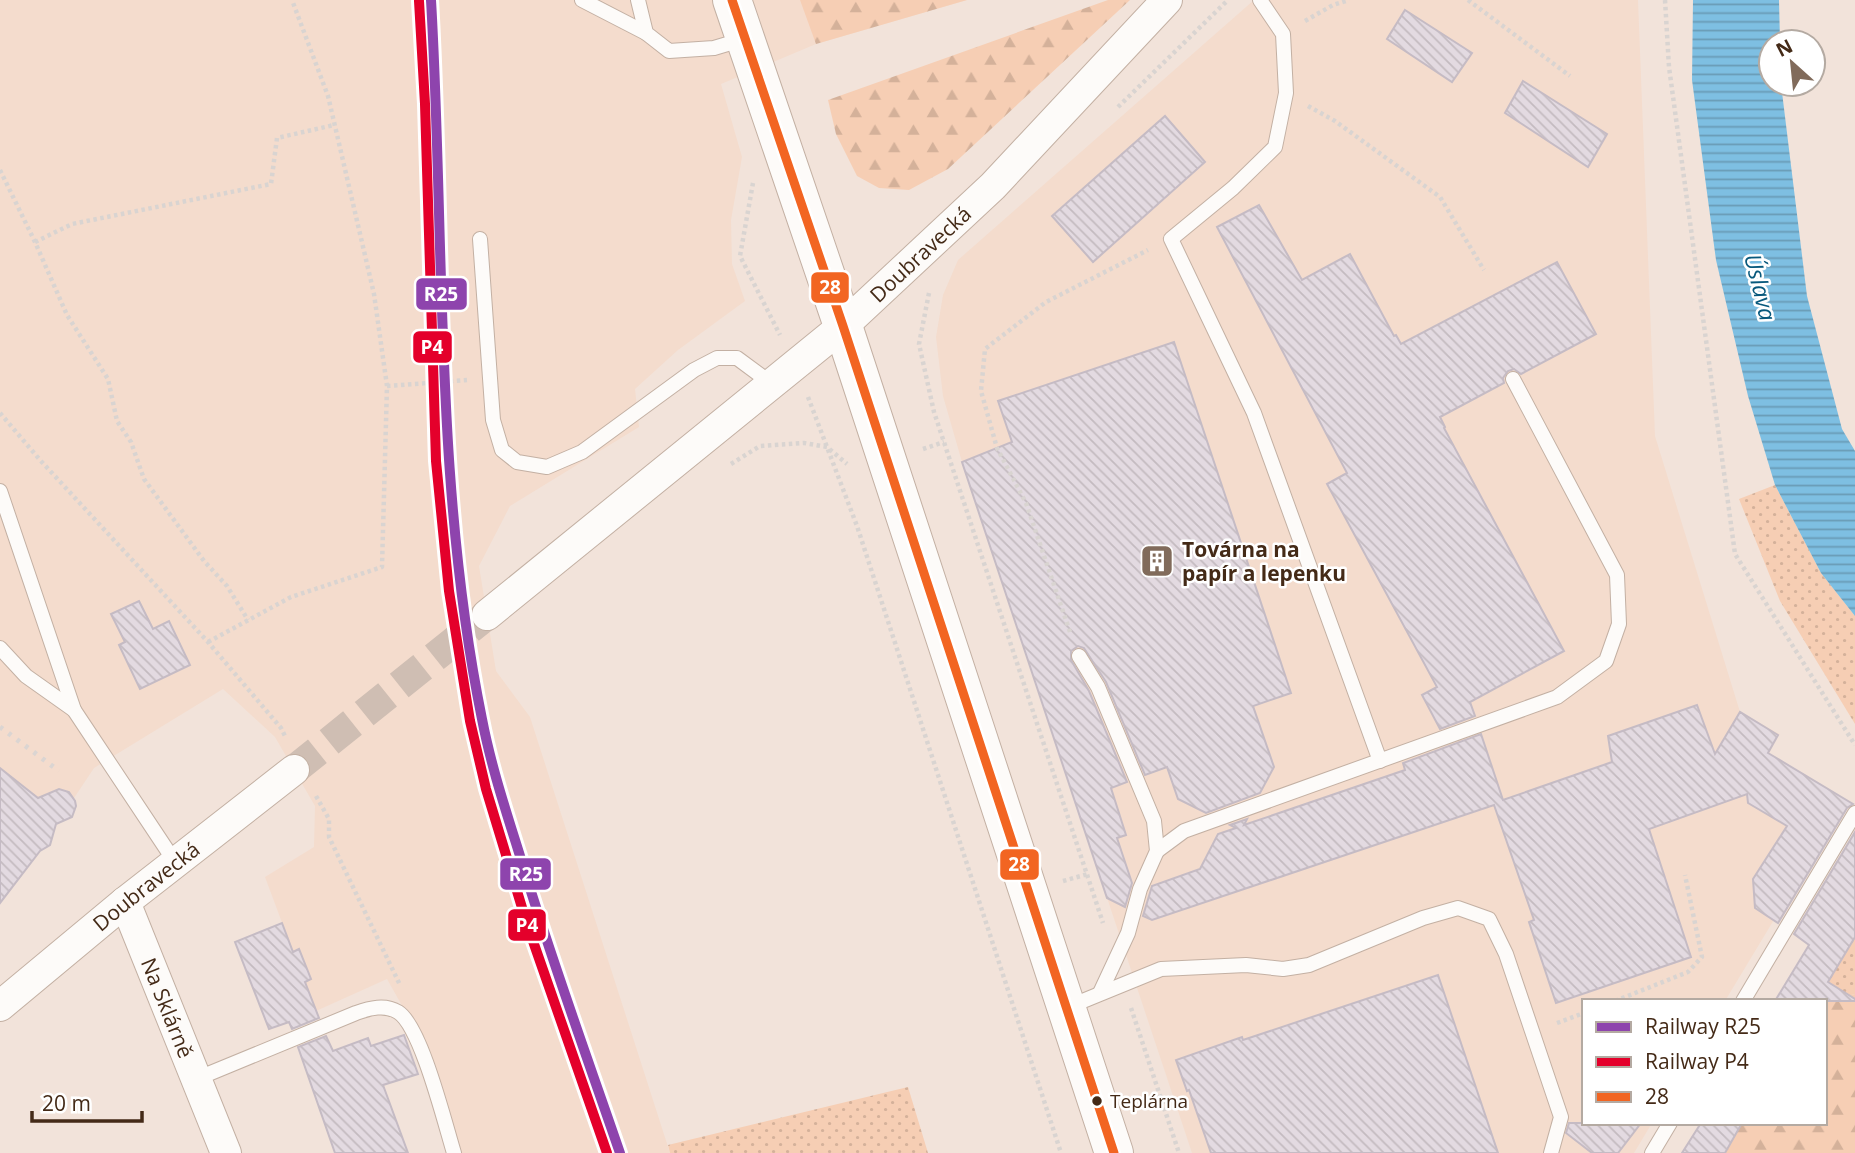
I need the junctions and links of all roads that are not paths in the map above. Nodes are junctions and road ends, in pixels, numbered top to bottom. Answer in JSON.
{"nodes":[{"id":1,"x":582,"y":0,"type":"edge"},
{"id":2,"x":638,"y":0,"type":"edge"},
{"id":3,"x":732,"y":0,"type":"edge"},
{"id":4,"x":1167,"y":0,"type":"edge"},
{"id":5,"x":1260,"y":0,"type":"edge"},
{"id":6,"x":646,"y":33,"type":"junction"},
{"id":7,"x":745,"y":39,"type":"junction"},
{"id":8,"x":480,"y":239,"type":"dead end"},
{"id":9,"x":843,"y":326,"type":"junction"},
{"id":10,"x":1513,"y":379,"type":"dead end"},
{"id":11,"x":772,"y":384,"type":"junction"},
{"id":12,"x":0,"y":491,"type":"edge"},
{"id":13,"x":487,"y":615,"type":"tunnel mouth"},
{"id":14,"x":0,"y":648,"type":"edge"},
{"id":15,"x":1079,"y":656,"type":"road end"},
{"id":16,"x":0,"y":664,"type":"edge"},
{"id":17,"x":26,"y":676,"type":"junction"},
{"id":18,"x":74,"y":710,"type":"junction"},
{"id":19,"x":1380,"y":761,"type":"junction"},
{"id":20,"x":302,"y":778,"type":"tunnel mouth"},
{"id":21,"x":1855,"y":813,"type":"edge"},
{"id":22,"x":1157,"y":851,"type":"junction"},
{"id":23,"x":175,"y":862,"type":"junction"},
{"id":24,"x":125,"y":902,"type":"junction"},
{"id":25,"x":1744,"y":999,"type":"edge"},
{"id":26,"x":1084,"y":1000,"type":"junction"},
{"id":27,"x":0,"y":1006,"type":"edge"},
{"id":28,"x":196,"y":1079,"type":"junction"},
{"id":29,"x":1669,"y":1125,"type":"edge"},
{"id":30,"x":226,"y":1153,"type":"edge"},
{"id":31,"x":454,"y":1153,"type":"edge"},
{"id":32,"x":1114,"y":1153,"type":"edge"},
{"id":33,"x":1551,"y":1153,"type":"edge"},
{"id":34,"x":1652,"y":1153,"type":"edge"}],
"edges":[{"from":1,"to":6,"type":"lane"},
{"from":2,"to":6,"type":"lane"},
{"from":3,"to":7,"type":"main road"},
{"from":4,"to":9,"type":"street","name":"Doubravecká"},
{"from":5,"to":19,"type":"lane"},
{"from":6,"to":7,"type":"lane"},
{"from":7,"to":9,"type":"main road"},
{"from":8,"to":11,"type":"lane"},
{"from":9,"to":11,"type":"street","name":"Doubravecká"},
{"from":9,"to":26,"type":"main road"},
{"from":10,"to":19,"type":"lane"},
{"from":11,"to":13,"type":"street","name":"Doubravecká"},
{"from":12,"to":18,"type":"lane"},
{"from":14,"to":17,"type":"lane"},
{"from":15,"to":22,"type":"lane"},
{"from":16,"to":17,"type":"lane"},
{"from":17,"to":18,"type":"lane"},
{"from":18,"to":23,"type":"lane"},
{"from":19,"to":22,"type":"lane"},
{"from":20,"to":23,"type":"street","name":"Doubravecká"},
{"from":21,"to":25,"type":"lane"},
{"from":22,"to":26,"type":"lane"},
{"from":23,"to":24,"type":"street","name":"Doubravecká"},
{"from":24,"to":27,"type":"street","name":"Doubravecká"},
{"from":24,"to":28,"type":"street","name":"Na Sklárně"},
{"from":26,"to":32,"type":"main road"},
{"from":26,"to":33,"type":"lane"},
{"from":28,"to":30,"type":"street","name":"Na Sklárně"},
{"from":28,"to":31,"type":"lane"},
{"from":29,"to":34,"type":"lane"}]}
